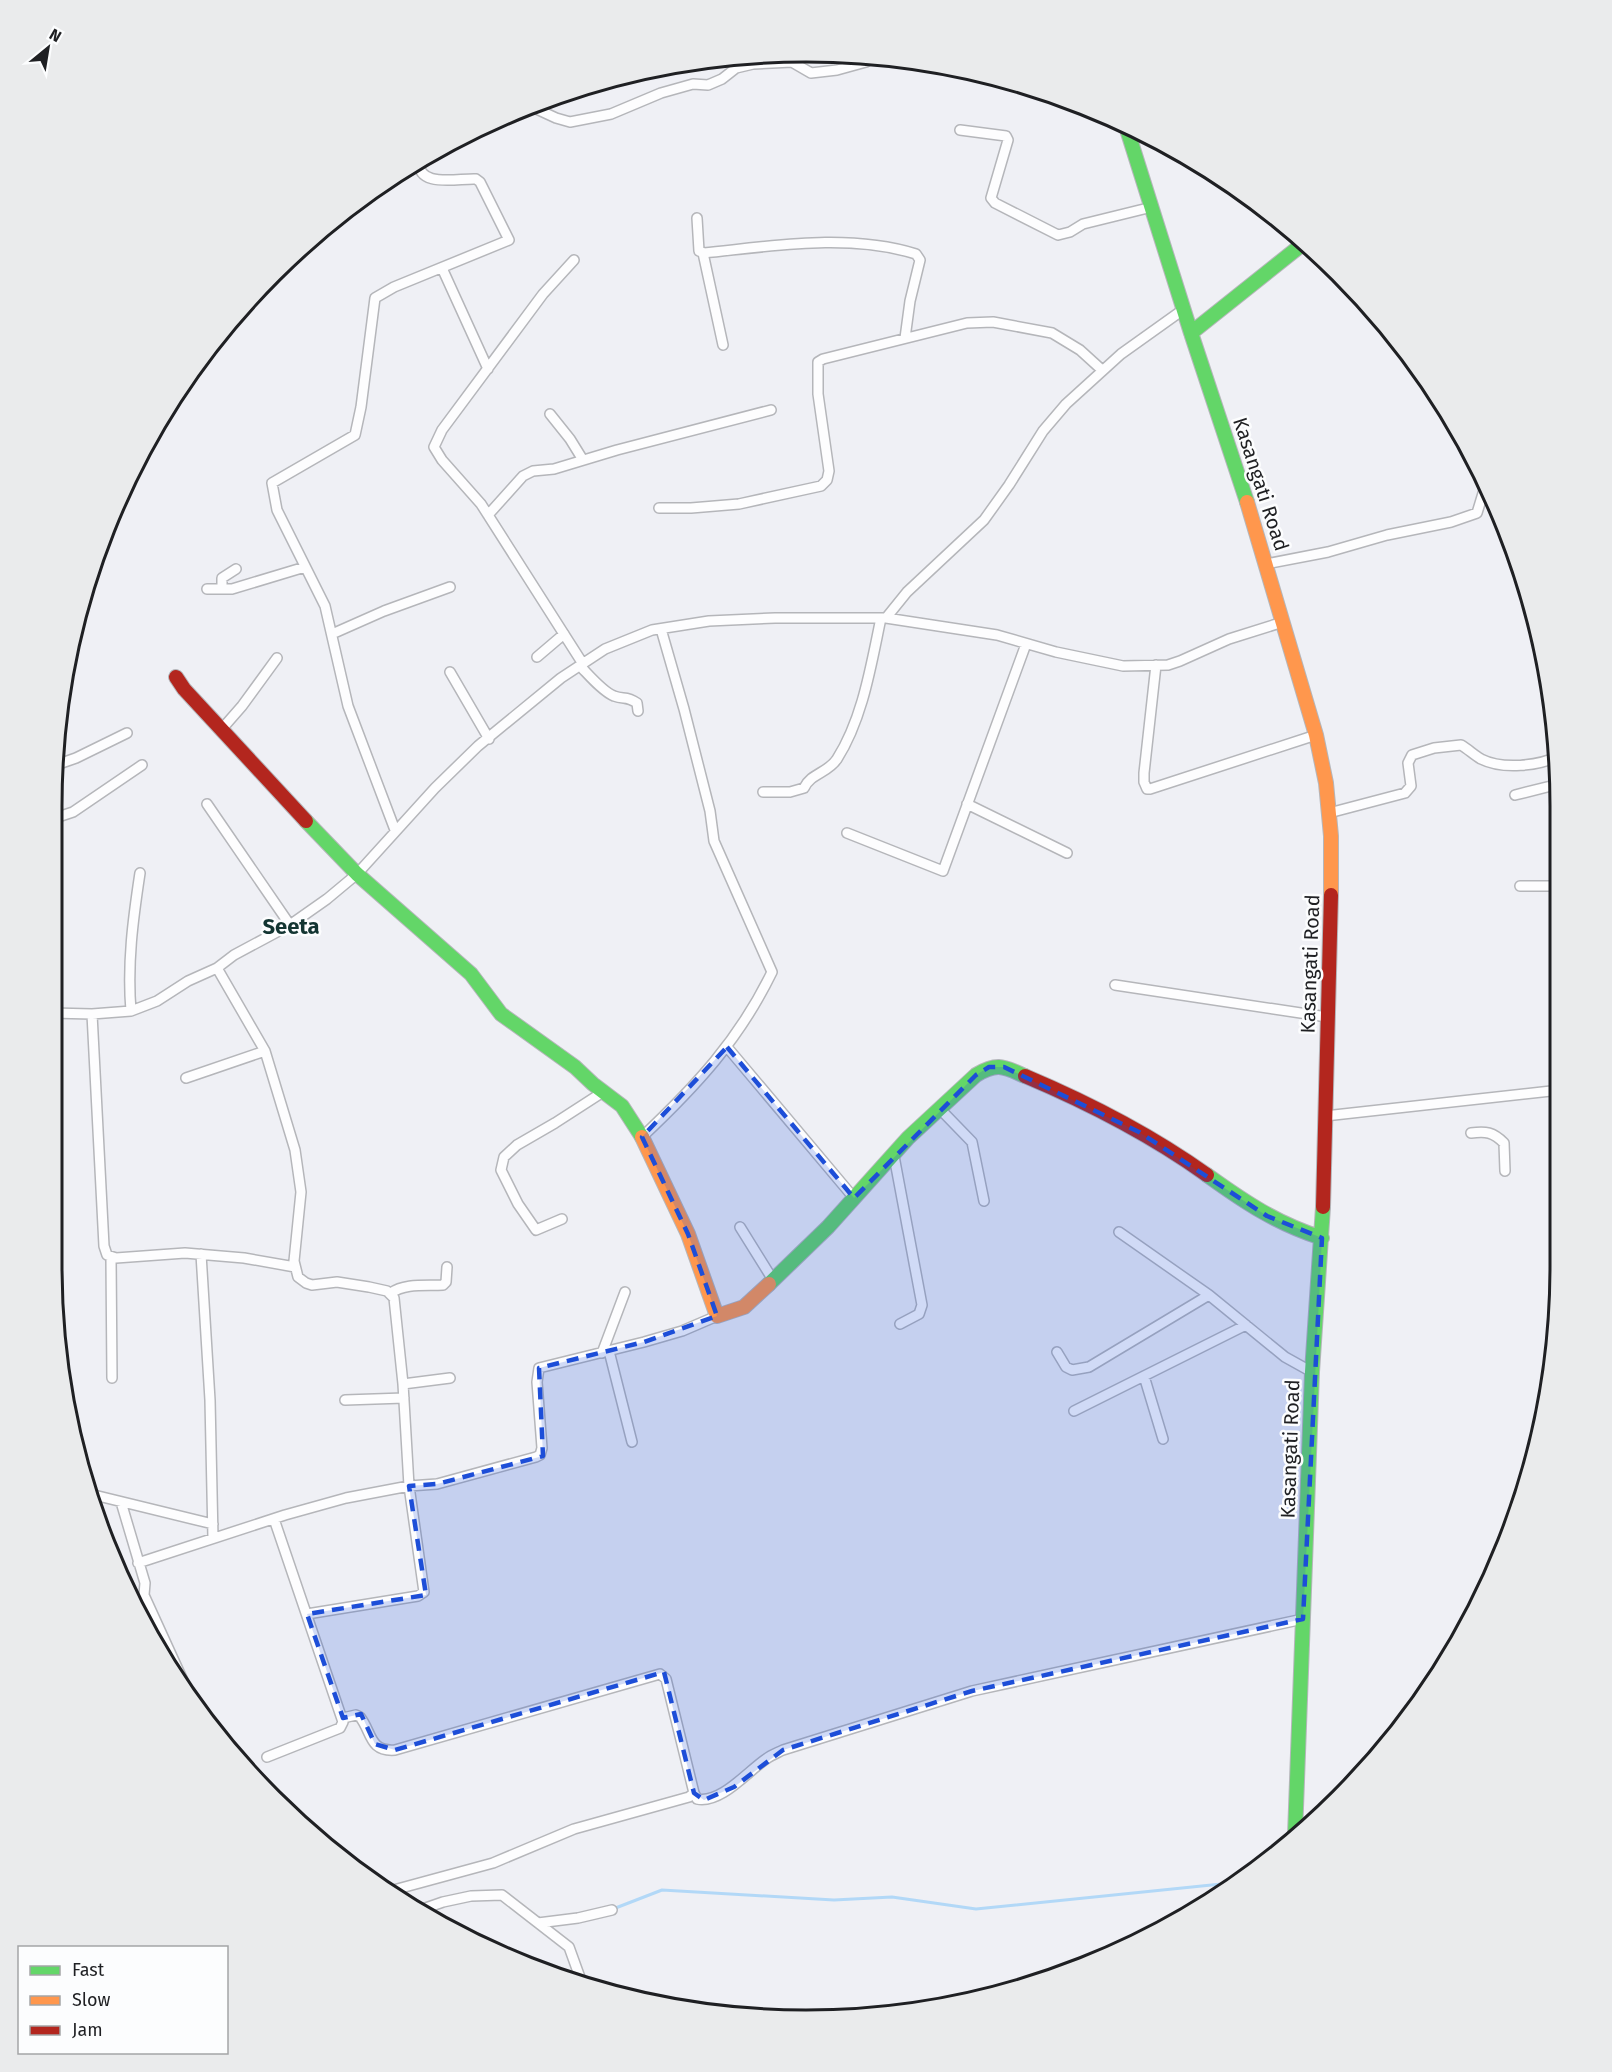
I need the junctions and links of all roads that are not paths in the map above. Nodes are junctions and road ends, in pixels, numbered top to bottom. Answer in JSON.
{"nodes":[{"id":1,"x":783,"y":62,"type":"edge"},
{"id":2,"x":792,"y":62,"type":"edge"},
{"id":3,"x":860,"y":64,"type":"edge"},
{"id":4,"x":540,"y":111,"type":"edge"},
{"id":5,"x":960,"y":130,"type":"dead end"},
{"id":6,"x":1129,"y":135,"type":"edge"},
{"id":7,"x":420,"y":170,"type":"edge"},
{"id":8,"x":1152,"y":207,"type":"junction"},
{"id":9,"x":697,"y":218,"type":"dead end"},
{"id":10,"x":1298,"y":247,"type":"edge"},
{"id":11,"x":703,"y":252,"type":"junction"},
{"id":12,"x":574,"y":260,"type":"dead end"},
{"id":13,"x":442,"y":268,"type":"junction"},
{"id":14,"x":1184,"y":309,"type":"junction"},
{"id":15,"x":1191,"y":333,"type":"junction"},
{"id":16,"x":905,"y":338,"type":"junction"},
{"id":17,"x":723,"y":345,"type":"dead end"},
{"id":18,"x":488,"y":369,"type":"junction"},
{"id":19,"x":1102,"y":370,"type":"junction"},
{"id":20,"x":771,"y":410,"type":"dead end"},
{"id":21,"x":550,"y":414,"type":"dead end"},
{"id":22,"x":583,"y":460,"type":"junction"},
{"id":23,"x":1482,"y":495,"type":"edge"},
{"id":24,"x":658,"y":508,"type":"dead end"},
{"id":25,"x":488,"y":515,"type":"junction"},
{"id":26,"x":1266,"y":564,"type":"junction"},
{"id":27,"x":305,"y":567,"type":"junction"},
{"id":28,"x":236,"y":568,"type":"dead end"},
{"id":29,"x":450,"y":587,"type":"dead end"},
{"id":30,"x":207,"y":589,"type":"dead end"},
{"id":31,"x":222,"y":589,"type":"junction"},
{"id":32,"x":884,"y":618,"type":"junction"},
{"id":33,"x":1283,"y":622,"type":"junction"},
{"id":34,"x":660,"y":628,"type":"junction"},
{"id":35,"x":332,"y":634,"type":"junction"},
{"id":36,"x":564,"y":634,"type":"junction"},
{"id":37,"x":1026,"y":644,"type":"junction"},
{"id":38,"x":537,"y":657,"type":"dead end"},
{"id":39,"x":277,"y":658,"type":"dead end"},
{"id":40,"x":582,"y":665,"type":"junction"},
{"id":41,"x":1156,"y":665,"type":"junction"},
{"id":42,"x":450,"y":672,"type":"dead end"},
{"id":43,"x":176,"y":677,"type":"dead end"},
{"id":44,"x":638,"y":711,"type":"dead end"},
{"id":45,"x":221,"y":730,"type":"junction"},
{"id":46,"x":127,"y":733,"type":"dead end"},
{"id":47,"x":1316,"y":735,"type":"junction"},
{"id":48,"x":489,"y":739,"type":"junction"},
{"id":49,"x":1549,"y":761,"type":"edge"},
{"id":50,"x":63,"y":762,"type":"edge"},
{"id":51,"x":142,"y":765,"type":"dead end"},
{"id":52,"x":1550,"y":786,"type":"edge"},
{"id":53,"x":763,"y":792,"type":"dead end"},
{"id":54,"x":1515,"y":795,"type":"dead end"},
{"id":55,"x":207,"y":804,"type":"dead end"},
{"id":56,"x":967,"y":804,"type":"junction"},
{"id":57,"x":1329,"y":813,"type":"junction"},
{"id":58,"x":62,"y":816,"type":"edge"},
{"id":59,"x":395,"y":830,"type":"junction"},
{"id":60,"x":847,"y":833,"type":"dead end"},
{"id":61,"x":1067,"y":852,"type":"dead end"},
{"id":62,"x":140,"y":873,"type":"dead end"},
{"id":63,"x":357,"y":874,"type":"junction"},
{"id":64,"x":1520,"y":886,"type":"dead end"},
{"id":65,"x":1550,"y":886,"type":"edge"},
{"id":66,"x":290,"y":925,"type":"junction"},
{"id":67,"x":217,"y":968,"type":"junction"},
{"id":68,"x":1115,"y":985,"type":"dead end"},
{"id":69,"x":131,"y":1011,"type":"junction"},
{"id":70,"x":62,"y":1013,"type":"edge"},
{"id":71,"x":92,"y":1014,"type":"junction"},
{"id":72,"x":1327,"y":1017,"type":"junction"},
{"id":73,"x":727,"y":1047,"type":"junction"},
{"id":74,"x":265,"y":1051,"type":"junction"},
{"id":75,"x":186,"y":1078,"type":"dead end"},
{"id":76,"x":1550,"y":1091,"type":"edge"},
{"id":77,"x":603,"y":1092,"type":"junction"},
{"id":78,"x":940,"y":1109,"type":"junction"},
{"id":79,"x":1325,"y":1116,"type":"junction"},
{"id":80,"x":1471,"y":1133,"type":"dead end"},
{"id":81,"x":642,"y":1137,"type":"junction"},
{"id":82,"x":894,"y":1156,"type":"junction"},
{"id":83,"x":1505,"y":1171,"type":"dead end"},
{"id":84,"x":854,"y":1198,"type":"junction"},
{"id":85,"x":984,"y":1201,"type":"dead end"},
{"id":86,"x":562,"y":1220,"type":"dead end"},
{"id":87,"x":740,"y":1227,"type":"dead end"},
{"id":88,"x":1119,"y":1232,"type":"dead end"},
{"id":89,"x":1322,"y":1238,"type":"junction"},
{"id":90,"x":201,"y":1254,"type":"junction"},
{"id":91,"x":111,"y":1258,"type":"junction"},
{"id":92,"x":295,"y":1267,"type":"junction"},
{"id":93,"x":447,"y":1267,"type":"dead end"},
{"id":94,"x":773,"y":1280,"type":"junction"},
{"id":95,"x":625,"y":1292,"type":"dead end"},
{"id":96,"x":391,"y":1293,"type":"junction"},
{"id":97,"x":1209,"y":1295,"type":"junction"},
{"id":98,"x":717,"y":1316,"type":"junction"},
{"id":99,"x":900,"y":1324,"type":"dead end"},
{"id":100,"x":1246,"y":1325,"type":"junction"},
{"id":101,"x":605,"y":1352,"type":"junction"},
{"id":102,"x":1057,"y":1352,"type":"dead end"},
{"id":103,"x":1312,"y":1372,"type":"junction"},
{"id":104,"x":1144,"y":1377,"type":"junction"},
{"id":105,"x":112,"y":1378,"type":"dead end"},
{"id":106,"x":450,"y":1378,"type":"dead end"},
{"id":107,"x":403,"y":1384,"type":"junction"},
{"id":108,"x":404,"y":1398,"type":"junction"},
{"id":109,"x":345,"y":1400,"type":"dead end"},
{"id":110,"x":1074,"y":1411,"type":"dead end"},
{"id":111,"x":1163,"y":1439,"type":"dead end"},
{"id":112,"x":632,"y":1442,"type":"dead end"},
{"id":113,"x":409,"y":1486,"type":"junction"},
{"id":114,"x":98,"y":1496,"type":"edge"},
{"id":115,"x":121,"y":1502,"type":"junction"},
{"id":116,"x":274,"y":1519,"type":"junction"},
{"id":117,"x":213,"y":1524,"type":"junction"},
{"id":118,"x":213,"y":1538,"type":"junction"},
{"id":119,"x":138,"y":1563,"type":"junction"},
{"id":120,"x":144,"y":1595,"type":"junction"},
{"id":121,"x":141,"y":1601,"type":"edge"},
{"id":122,"x":307,"y":1614,"type":"junction"},
{"id":123,"x":1303,"y":1619,"type":"junction"},
{"id":124,"x":171,"y":1654,"type":"edge"},
{"id":125,"x":343,"y":1718,"type":"junction"},
{"id":126,"x":267,"y":1757,"type":"dead end"},
{"id":127,"x":694,"y":1793,"type":"junction"},
{"id":128,"x":1295,"y":1827,"type":"edge"},
{"id":129,"x":398,"y":1889,"type":"edge"},
{"id":130,"x":428,"y":1907,"type":"edge"},
{"id":131,"x":612,"y":1910,"type":"dead end"},
{"id":132,"x":538,"y":1923,"type":"junction"},
{"id":133,"x":579,"y":1975,"type":"edge"}],
"edges":[{"from":1,"to":4,"type":"street"},
{"from":2,"to":3,"type":"street"},
{"from":5,"to":8,"type":"street"},
{"from":6,"to":8,"type":"street","name":"Kasangati Road"},
{"from":7,"to":13,"type":"street"},
{"from":8,"to":14,"type":"street","name":"Kasangati Road"},
{"from":9,"to":11,"type":"street"},
{"from":10,"to":15,"type":"street"},
{"from":11,"to":16,"type":"street"},
{"from":11,"to":17,"type":"street"},
{"from":12,"to":18,"type":"street"},
{"from":13,"to":18,"type":"street"},
{"from":13,"to":27,"type":"street"},
{"from":14,"to":15,"type":"street","name":"Kasangati Road"},
{"from":14,"to":19,"type":"street"},
{"from":15,"to":26,"type":"street","name":"Kasangati Road"},
{"from":16,"to":19,"type":"street"},
{"from":16,"to":24,"type":"street"},
{"from":18,"to":25,"type":"street"},
{"from":19,"to":32,"type":"street"},
{"from":20,"to":22,"type":"street"},
{"from":21,"to":22,"type":"street"},
{"from":22,"to":25,"type":"street"},
{"from":23,"to":26,"type":"street"},
{"from":25,"to":36,"type":"street"},
{"from":26,"to":33,"type":"street","name":"Kasangati Road"},
{"from":27,"to":31,"type":"street"},
{"from":27,"to":35,"type":"street"},
{"from":28,"to":31,"type":"street"},
{"from":29,"to":35,"type":"street"},
{"from":30,"to":31,"type":"street"},
{"from":32,"to":34,"type":"street"},
{"from":32,"to":37,"type":"street"},
{"from":32,"to":53,"type":"street"},
{"from":33,"to":41,"type":"street"},
{"from":33,"to":47,"type":"street","name":"Kasangati Road"},
{"from":34,"to":40,"type":"street"},
{"from":34,"to":73,"type":"street"},
{"from":35,"to":59,"type":"street"},
{"from":36,"to":38,"type":"street"},
{"from":36,"to":40,"type":"street"},
{"from":37,"to":41,"type":"street"},
{"from":37,"to":56,"type":"street"},
{"from":39,"to":45,"type":"street"},
{"from":40,"to":44,"type":"street"},
{"from":40,"to":48,"type":"street"},
{"from":41,"to":47,"type":"street"},
{"from":42,"to":48,"type":"street"},
{"from":43,"to":45,"type":"street"},
{"from":45,"to":63,"type":"street"},
{"from":46,"to":50,"type":"street"},
{"from":47,"to":57,"type":"street","name":"Kasangati Road"},
{"from":48,"to":59,"type":"street"},
{"from":49,"to":57,"type":"street"},
{"from":51,"to":58,"type":"street"},
{"from":52,"to":54,"type":"street"},
{"from":55,"to":66,"type":"street"},
{"from":56,"to":60,"type":"street"},
{"from":56,"to":61,"type":"street"},
{"from":57,"to":72,"type":"street","name":"Kasangati Road"},
{"from":59,"to":63,"type":"street"},
{"from":62,"to":69,"type":"street"},
{"from":63,"to":66,"type":"street"},
{"from":63,"to":77,"type":"street"},
{"from":64,"to":65,"type":"street"},
{"from":66,"to":67,"type":"street"},
{"from":67,"to":69,"type":"street"},
{"from":67,"to":74,"type":"street"},
{"from":68,"to":72,"type":"street"},
{"from":69,"to":71,"type":"street"},
{"from":70,"to":71,"type":"street"},
{"from":71,"to":91,"type":"street"},
{"from":72,"to":79,"type":"street","name":"Kasangati Road"},
{"from":73,"to":81,"type":"street"},
{"from":73,"to":84,"type":"street"},
{"from":74,"to":75,"type":"street"},
{"from":74,"to":92,"type":"street"},
{"from":76,"to":79,"type":"street"},
{"from":77,"to":81,"type":"street"},
{"from":77,"to":86,"type":"street"},
{"from":78,"to":82,"type":"street"},
{"from":78,"to":85,"type":"street"},
{"from":78,"to":89,"type":"street"},
{"from":79,"to":89,"type":"street","name":"Kasangati Road"},
{"from":80,"to":83,"type":"street"},
{"from":81,"to":98,"type":"street"},
{"from":82,"to":84,"type":"street"},
{"from":82,"to":99,"type":"street"},
{"from":84,"to":94,"type":"street"},
{"from":87,"to":94,"type":"street"},
{"from":88,"to":97,"type":"street"},
{"from":89,"to":103,"type":"street","name":"Kasangati Road"},
{"from":90,"to":91,"type":"street"},
{"from":90,"to":92,"type":"street"},
{"from":90,"to":117,"type":"street"},
{"from":91,"to":105,"type":"street"},
{"from":92,"to":96,"type":"street"},
{"from":93,"to":96,"type":"street"},
{"from":94,"to":98,"type":"street"},
{"from":95,"to":101,"type":"street"},
{"from":96,"to":107,"type":"street"},
{"from":97,"to":100,"type":"street"},
{"from":97,"to":102,"type":"street"},
{"from":98,"to":101,"type":"street"},
{"from":100,"to":103,"type":"street"},
{"from":100,"to":104,"type":"street"},
{"from":101,"to":112,"type":"street"},
{"from":101,"to":113,"type":"street"},
{"from":103,"to":123,"type":"street","name":"Kasangati Road"},
{"from":104,"to":110,"type":"street"},
{"from":104,"to":111,"type":"street"},
{"from":106,"to":107,"type":"street"},
{"from":107,"to":108,"type":"street"},
{"from":108,"to":109,"type":"street"},
{"from":108,"to":113,"type":"street"},
{"from":113,"to":116,"type":"street"},
{"from":113,"to":122,"type":"street"},
{"from":114,"to":115,"type":"street"},
{"from":115,"to":117,"type":"street"},
{"from":115,"to":119,"type":"street"},
{"from":116,"to":118,"type":"street"},
{"from":116,"to":122,"type":"street"},
{"from":117,"to":118,"type":"street"},
{"from":118,"to":119,"type":"street"},
{"from":119,"to":120,"type":"street"},
{"from":120,"to":121,"type":"street"},
{"from":120,"to":124,"type":"street"},
{"from":122,"to":125,"type":"street"},
{"from":123,"to":127,"type":"street"},
{"from":123,"to":128,"type":"street","name":"Kasangati Road"},
{"from":125,"to":126,"type":"street"},
{"from":125,"to":127,"type":"street"},
{"from":127,"to":129,"type":"street"},
{"from":130,"to":132,"type":"street"},
{"from":131,"to":132,"type":"street"},
{"from":132,"to":133,"type":"street"}]}
